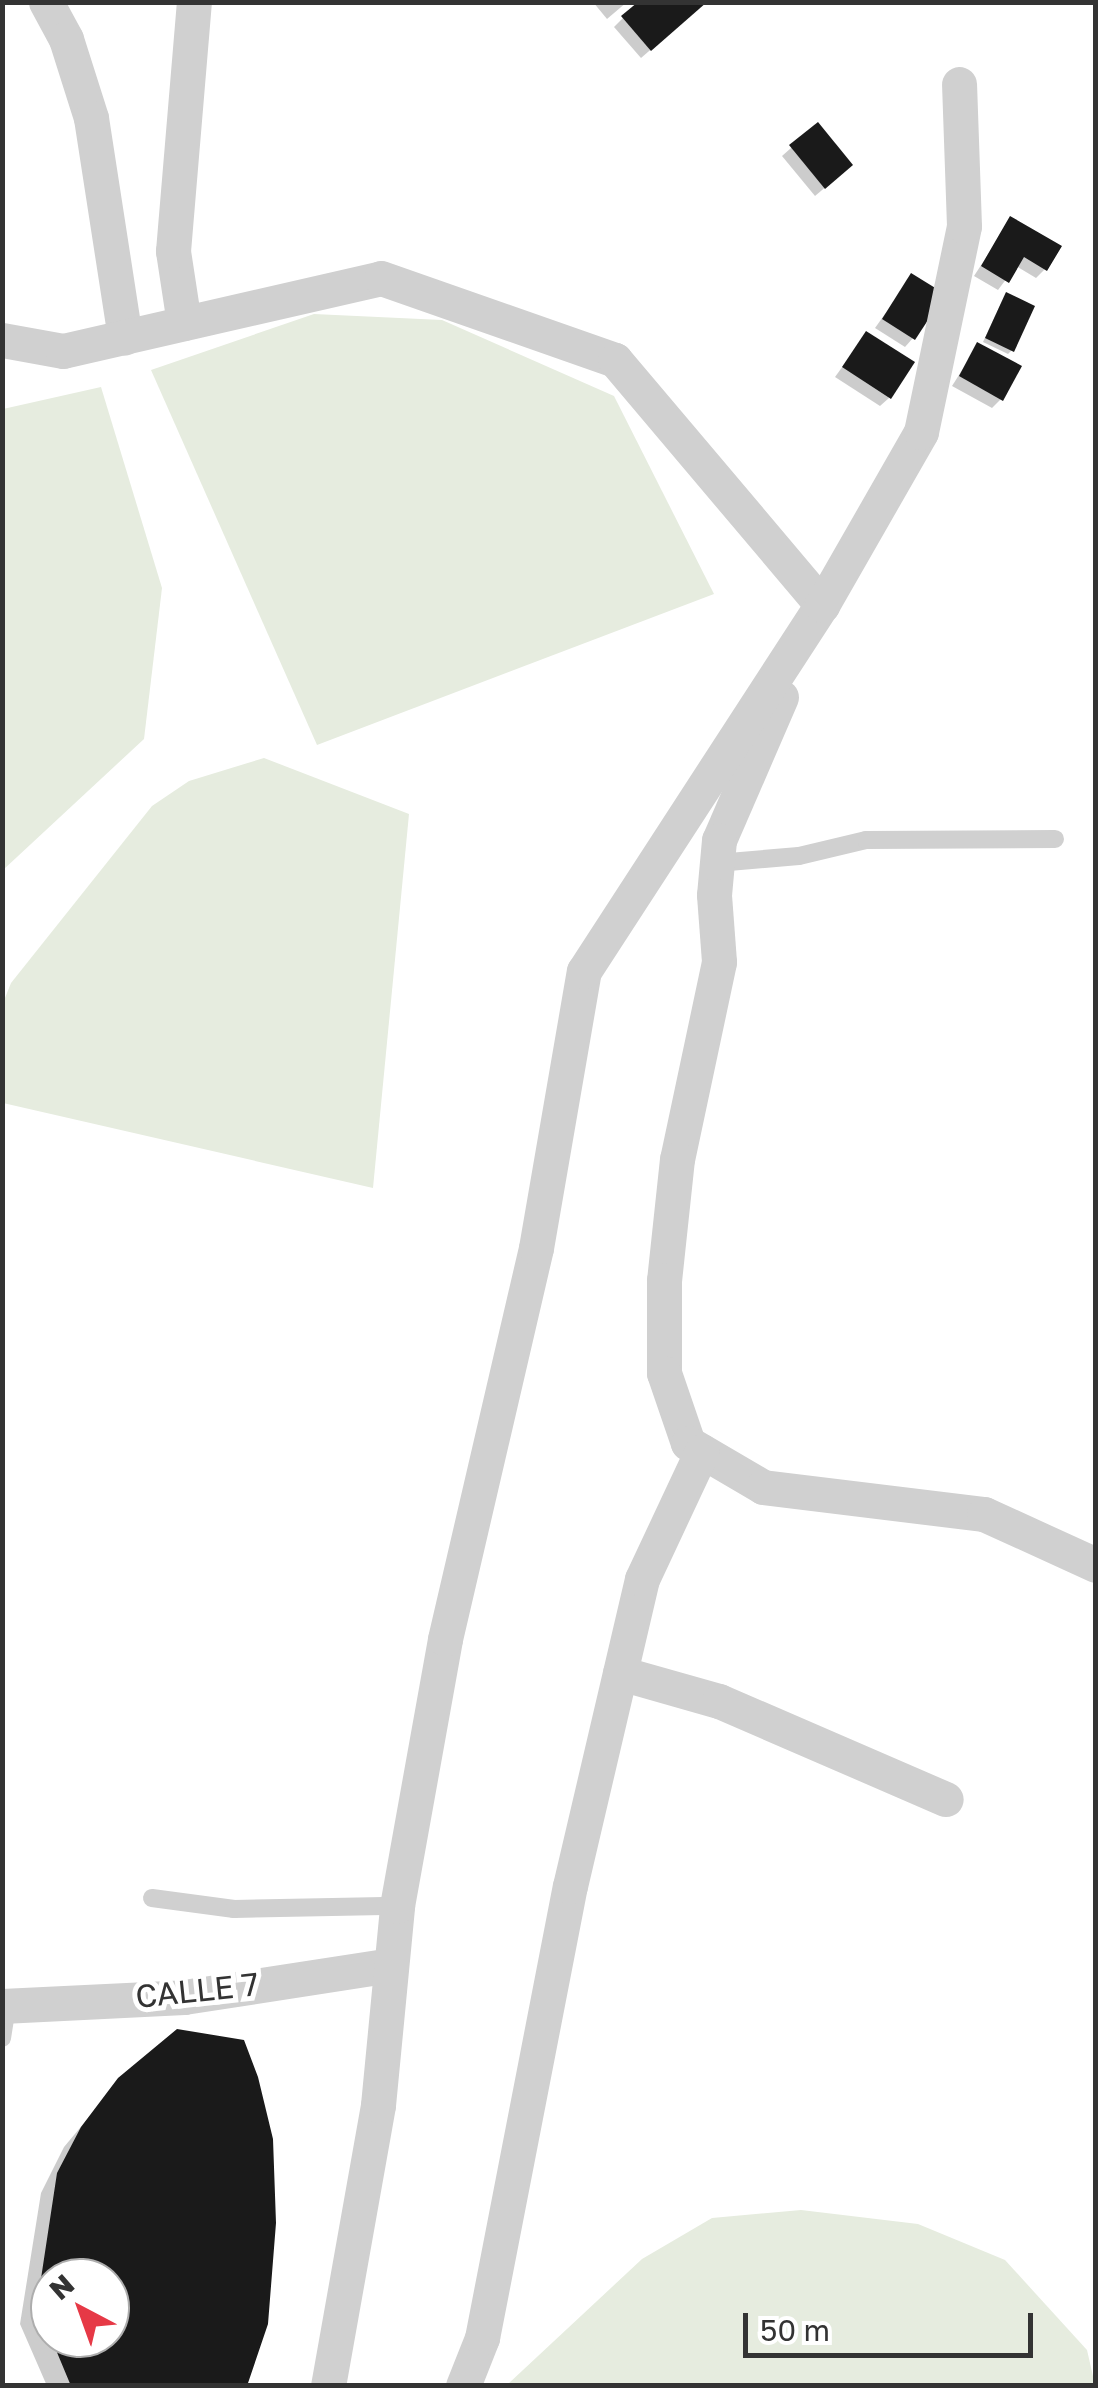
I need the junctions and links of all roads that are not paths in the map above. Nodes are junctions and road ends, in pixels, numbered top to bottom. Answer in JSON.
{"nodes":[{"id":1,"x":46,"y":2,"type":"edge"},
{"id":2,"x":194,"y":2,"type":"edge"},
{"id":3,"x":959,"y":84,"type":"dead end"},
{"id":4,"x":184,"y":323,"type":"junction"},
{"id":5,"x":124,"y":337,"type":"junction"},
{"id":6,"x":2,"y":340,"type":"edge"},
{"id":7,"x":822,"y":604,"type":"junction"},
{"id":8,"x":1055,"y":840,"type":"dead end"},
{"id":9,"x":717,"y":863,"type":"junction"},
{"id":10,"x":702,"y":1451,"type":"junction"},
{"id":11,"x":1096,"y":1566,"type":"edge"},
{"id":12,"x":620,"y":1673,"type":"junction"},
{"id":13,"x":946,"y":1799,"type":"dead end"},
{"id":14,"x":152,"y":1898,"type":"dead end"},
{"id":15,"x":398,"y":1906,"type":"junction"},
{"id":16,"x":390,"y":1965,"type":"junction"},
{"id":17,"x":4,"y":2017,"type":"edge"},
{"id":18,"x":328,"y":2386,"type":"edge"},
{"id":19,"x":463,"y":2386,"type":"edge"}],
"edges":[{"from":1,"to":5,"type":"street"},
{"from":2,"to":4,"type":"street"},
{"from":3,"to":7,"type":"street"},
{"from":4,"to":5,"type":"street"},
{"from":4,"to":7,"type":"street"},
{"from":5,"to":6,"type":"street"},
{"from":7,"to":9,"type":"street"},
{"from":7,"to":15,"type":"street"},
{"from":8,"to":9,"type":"lane"},
{"from":9,"to":10,"type":"street"},
{"from":10,"to":11,"type":"street"},
{"from":10,"to":12,"type":"street"},
{"from":12,"to":13,"type":"street"},
{"from":12,"to":19,"type":"street"},
{"from":14,"to":15,"type":"lane"},
{"from":15,"to":16,"type":"street"},
{"from":16,"to":17,"type":"street","name":"CALLE 7"},
{"from":16,"to":18,"type":"street"}]}
